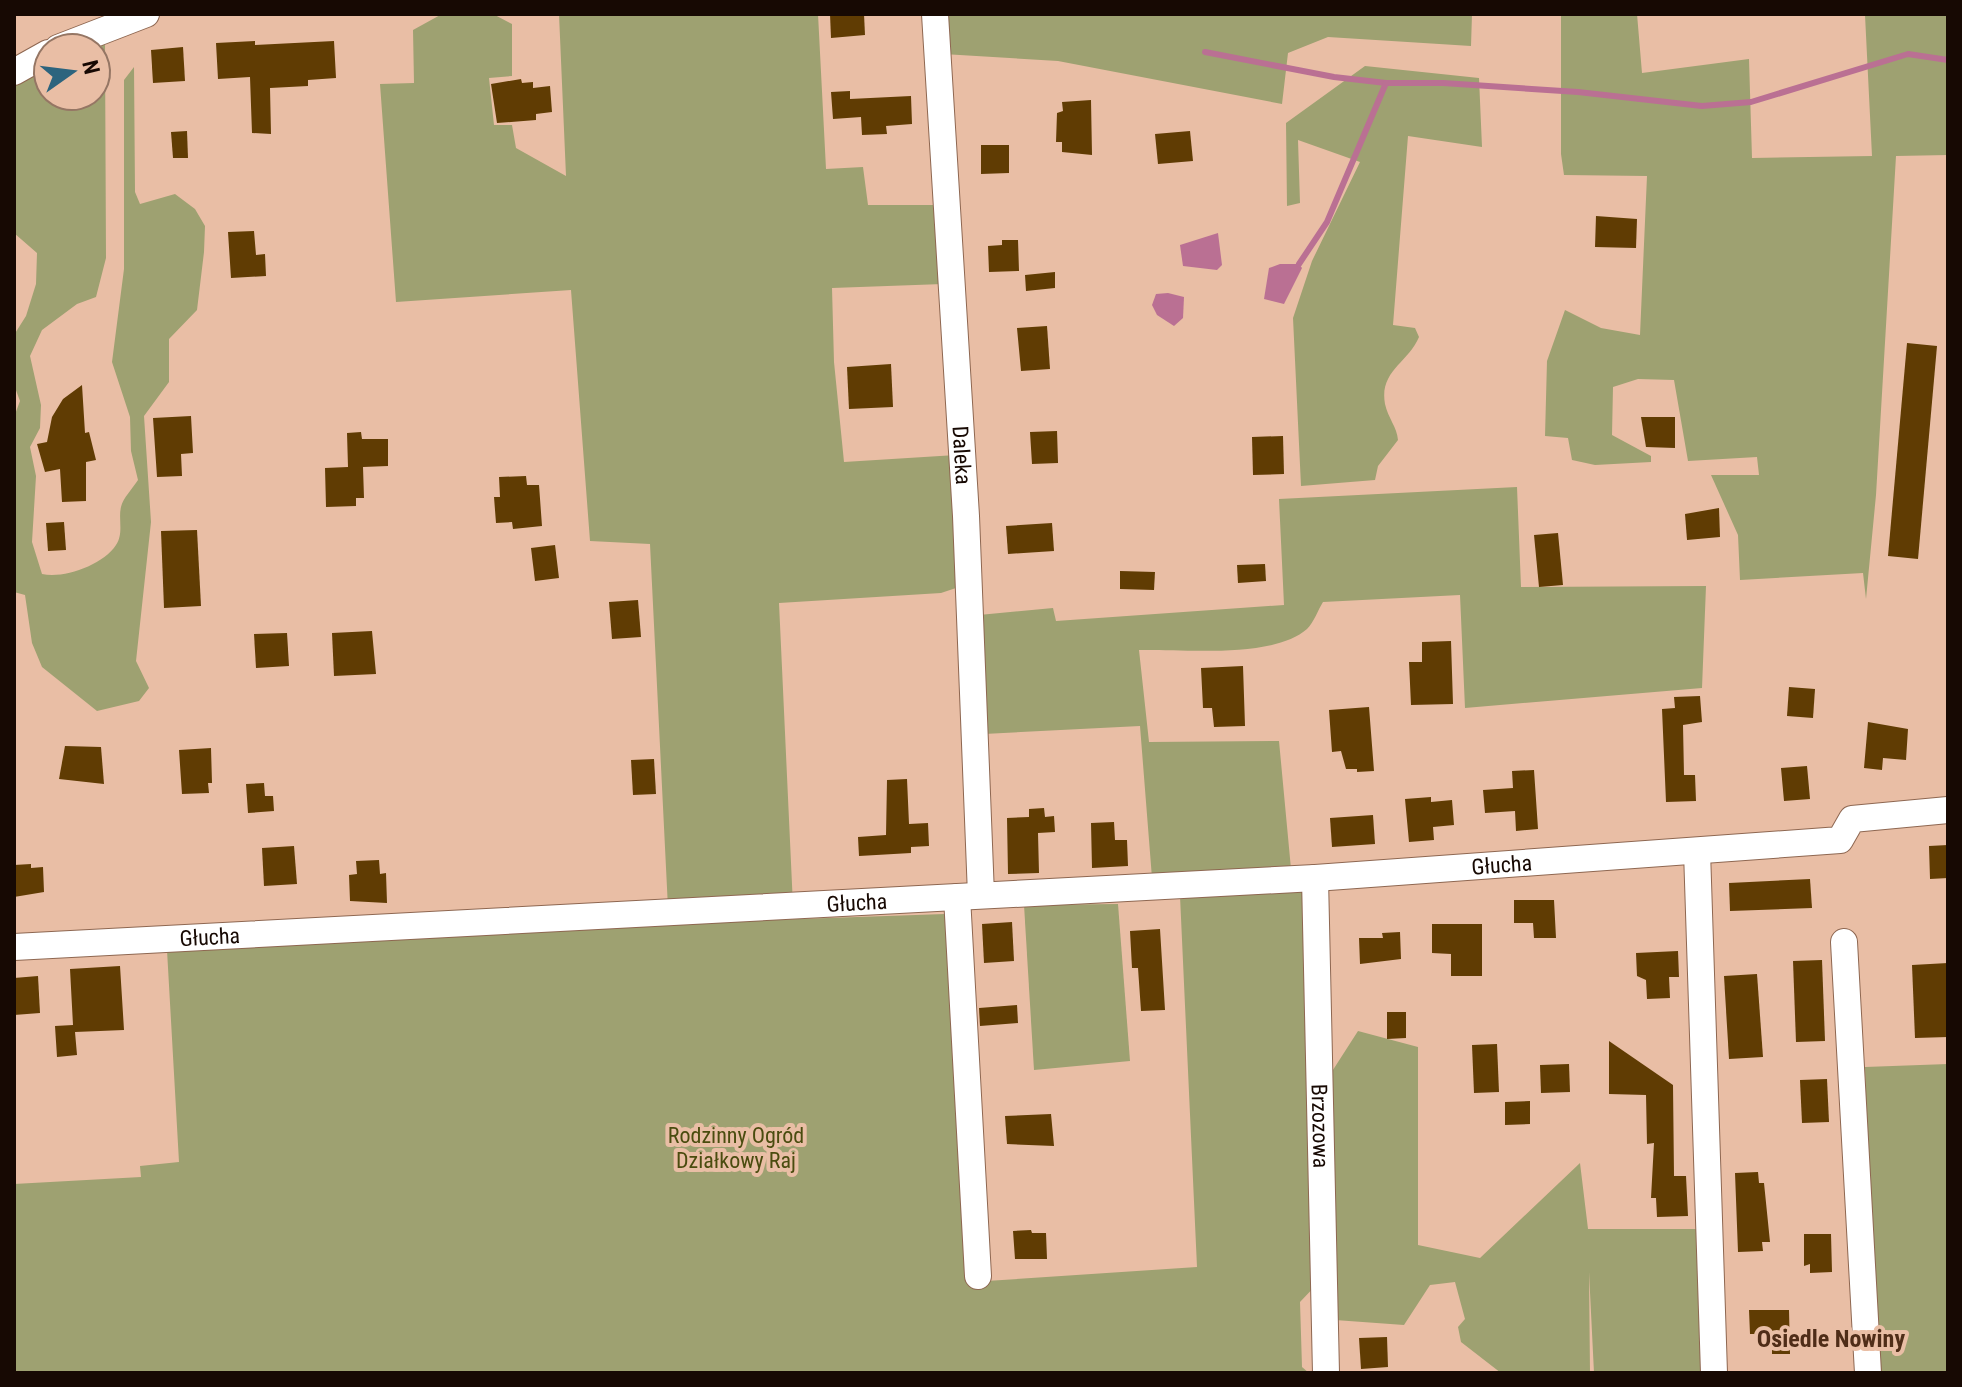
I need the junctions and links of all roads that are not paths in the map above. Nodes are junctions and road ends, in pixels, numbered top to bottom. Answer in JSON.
{"nodes":[{"id":1,"x":146,"y":14,"type":"edge"},
{"id":2,"x":935,"y":14,"type":"edge"},
{"id":3,"x":99,"y":32,"type":"edge"},
{"id":4,"x":32,"y":62,"type":"edge"},
{"id":5,"x":14,"y":72,"type":"edge"},
{"id":6,"x":1948,"y":810,"type":"edge"},
{"id":7,"x":1697,"y":851,"type":"junction"},
{"id":8,"x":1315,"y":878,"type":"junction"},
{"id":9,"x":969,"y":896,"type":"junction"},
{"id":10,"x":1844,"y":942,"type":"dead end"},
{"id":11,"x":14,"y":947,"type":"edge"},
{"id":12,"x":978,"y":1276,"type":"dead end"},
{"id":13,"x":1326,"y":1373,"type":"edge"},
{"id":14,"x":1714,"y":1373,"type":"edge"},
{"id":15,"x":1868,"y":1373,"type":"edge"}],
"edges":[{"from":1,"to":3,"type":"street"},
{"from":2,"to":9,"type":"street","name":"Daleka"},
{"from":4,"to":5,"type":"street"},
{"from":6,"to":7,"type":"street","name":"Głucha"},
{"from":7,"to":8,"type":"street","name":"Głucha"},
{"from":7,"to":14,"type":"street"},
{"from":8,"to":9,"type":"street","name":"Głucha"},
{"from":8,"to":13,"type":"street","name":"Brzozowa"},
{"from":9,"to":11,"type":"street","name":"Głucha"},
{"from":9,"to":12,"type":"street","name":"Daleka"},
{"from":10,"to":15,"type":"street"}]}
